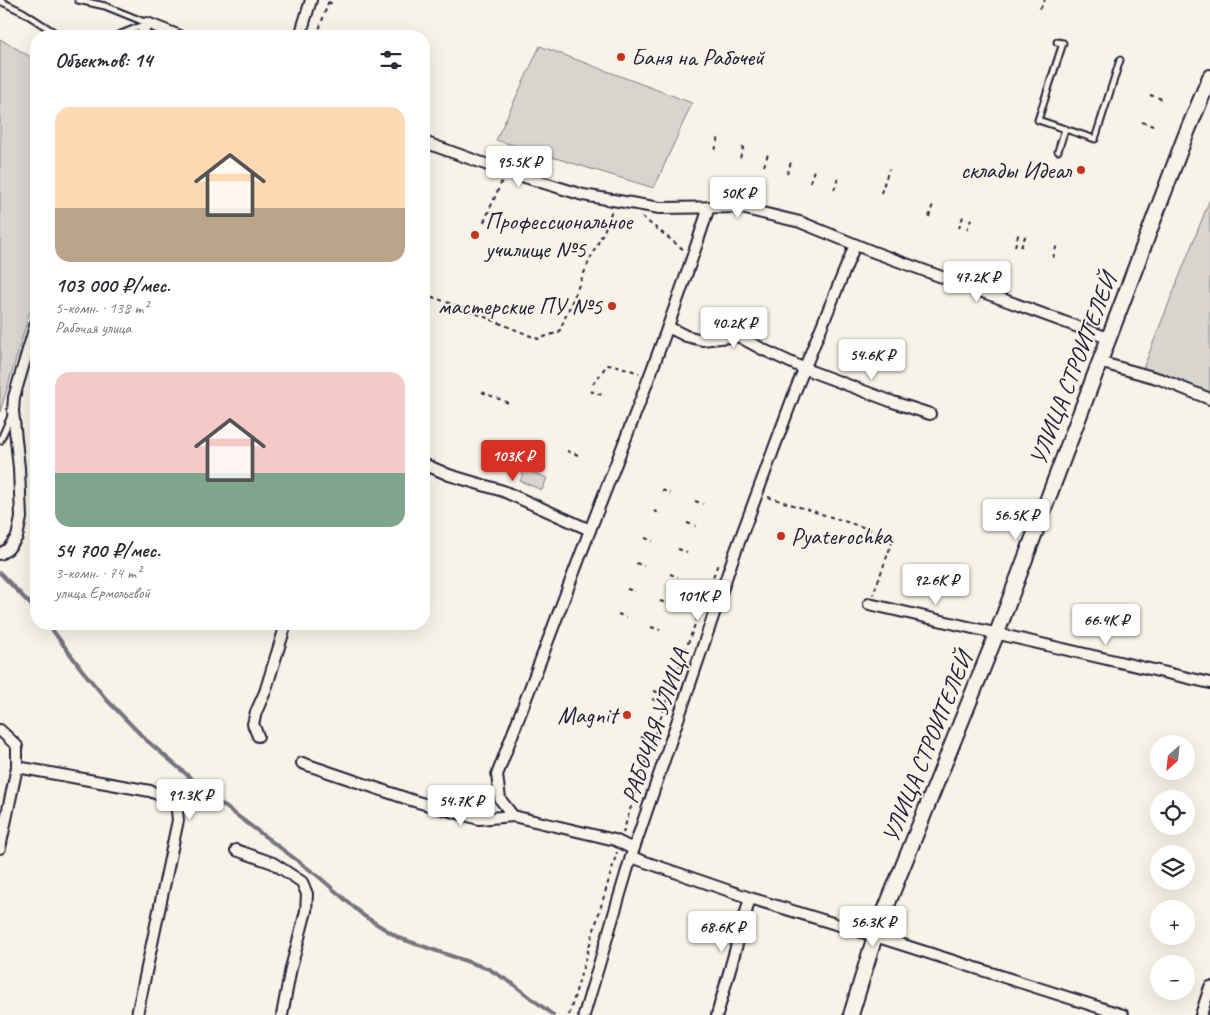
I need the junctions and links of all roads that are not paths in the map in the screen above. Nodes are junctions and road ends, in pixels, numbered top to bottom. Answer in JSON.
{"nodes":[{"id":1,"x":78,"y":0,"type":"edge"},
{"id":2,"x":311,"y":0,"type":"edge"},
{"id":3,"x":0,"y":1,"type":"edge"},
{"id":4,"x":146,"y":24,"type":"junction"},
{"id":5,"x":51,"y":30,"type":"edge"},
{"id":6,"x":131,"y":30,"type":"edge"},
{"id":7,"x":144,"y":30,"type":"edge"},
{"id":8,"x":163,"y":30,"type":"edge"},
{"id":9,"x":302,"y":30,"type":"edge"},
{"id":10,"x":1057,"y":42,"type":"dead end"},
{"id":11,"x":1120,"y":60,"type":"dead end"},
{"id":12,"x":1210,"y":77,"type":"edge"},
{"id":13,"x":1065,"y":129,"type":"junction"},
{"id":14,"x":430,"y":144,"type":"edge"},
{"id":15,"x":1058,"y":151,"type":"dead end"},
{"id":16,"x":708,"y":207,"type":"junction"},
{"id":17,"x":855,"y":245,"type":"junction"},
{"id":18,"x":668,"y":328,"type":"junction"},
{"id":19,"x":1108,"y":338,"type":"junction"},
{"id":20,"x":30,"y":343,"type":"edge"},
{"id":21,"x":1100,"y":362,"type":"junction"},
{"id":22,"x":805,"y":369,"type":"junction"},
{"id":23,"x":1210,"y":399,"type":"edge"},
{"id":24,"x":13,"y":411,"type":"junction"},
{"id":25,"x":930,"y":414,"type":"dead end"},
{"id":26,"x":0,"y":441,"type":"edge"},
{"id":27,"x":430,"y":467,"type":"edge"},
{"id":28,"x":590,"y":530,"type":"junction"},
{"id":29,"x":0,"y":554,"type":"edge"},
{"id":30,"x":870,"y":604,"type":"road end"},
{"id":31,"x":284,"y":630,"type":"edge"},
{"id":32,"x":997,"y":633,"type":"junction"},
{"id":33,"x":1210,"y":683,"type":"edge"},
{"id":34,"x":0,"y":730,"type":"edge"},
{"id":35,"x":258,"y":736,"type":"dead end"},
{"id":36,"x":302,"y":763,"type":"dead end"},
{"id":37,"x":16,"y":767,"type":"junction"},
{"id":38,"x":512,"y":816,"type":"junction"},
{"id":39,"x":0,"y":848,"type":"edge"},
{"id":40,"x":236,"y":850,"type":"dead end"},
{"id":41,"x":632,"y":853,"type":"junction"},
{"id":42,"x":750,"y":898,"type":"junction"},
{"id":43,"x":876,"y":936,"type":"junction"},
{"id":44,"x":1210,"y":987,"type":"edge"},
{"id":45,"x":137,"y":1015,"type":"edge"},
{"id":46,"x":282,"y":1015,"type":"edge"},
{"id":47,"x":584,"y":1015,"type":"edge"},
{"id":48,"x":717,"y":1015,"type":"edge"},
{"id":49,"x":851,"y":1015,"type":"edge"},
{"id":50,"x":1123,"y":1015,"type":"edge"},
{"id":51,"x":1201,"y":1015,"type":"edge"}],
"edges":[{"from":1,"to":4,"type":"lane"},
{"from":2,"to":9,"type":"street"},
{"from":3,"to":5,"type":"lane"},
{"from":4,"to":6,"type":"lane"},
{"from":4,"to":7,"type":"street"},
{"from":4,"to":8,"type":"street"},
{"from":10,"to":13,"type":"lane"},
{"from":11,"to":13,"type":"lane"},
{"from":12,"to":19,"type":"street","name":"УЛИЦА СТРОИТЕЛЕЙ"},
{"from":13,"to":15,"type":"lane"},
{"from":14,"to":16,"type":"street"},
{"from":16,"to":17,"type":"street"},
{"from":16,"to":18,"type":"street"},
{"from":17,"to":19,"type":"street"},
{"from":17,"to":22,"type":"street","name":"РАБОЧАЯ УЛИЦА"},
{"from":18,"to":22,"type":"street"},
{"from":18,"to":28,"type":"street"},
{"from":19,"to":21,"type":"street","name":"УЛИЦА СТРОИТЕЛЕЙ"},
{"from":20,"to":24,"type":"street"},
{"from":21,"to":23,"type":"street"},
{"from":21,"to":32,"type":"street","name":"УЛИЦА СТРОИТЕЛЕЙ"},
{"from":22,"to":25,"type":"street"},
{"from":22,"to":41,"type":"street","name":"РАБОЧАЯ УЛИЦА"},
{"from":24,"to":26,"type":"lane"},
{"from":24,"to":29,"type":"street"},
{"from":27,"to":28,"type":"street"},
{"from":28,"to":38,"type":"street"},
{"from":30,"to":32,"type":"street"},
{"from":31,"to":35,"type":"street"},
{"from":32,"to":33,"type":"street"},
{"from":32,"to":43,"type":"street","name":"УЛИЦА СТРОИТЕЛЕЙ"},
{"from":34,"to":37,"type":"street"},
{"from":36,"to":38,"type":"street"},
{"from":37,"to":39,"type":"street"},
{"from":37,"to":45,"type":"street"},
{"from":38,"to":41,"type":"street"},
{"from":40,"to":46,"type":"street"},
{"from":41,"to":42,"type":"street"},
{"from":41,"to":47,"type":"street","name":"РАБОЧАЯ УЛИЦА"},
{"from":42,"to":43,"type":"street"},
{"from":42,"to":48,"type":"street"},
{"from":43,"to":49,"type":"street","name":"УЛИЦА СТРОИТЕЛЕЙ"},
{"from":43,"to":50,"type":"street"},
{"from":44,"to":51,"type":"street"}]}
